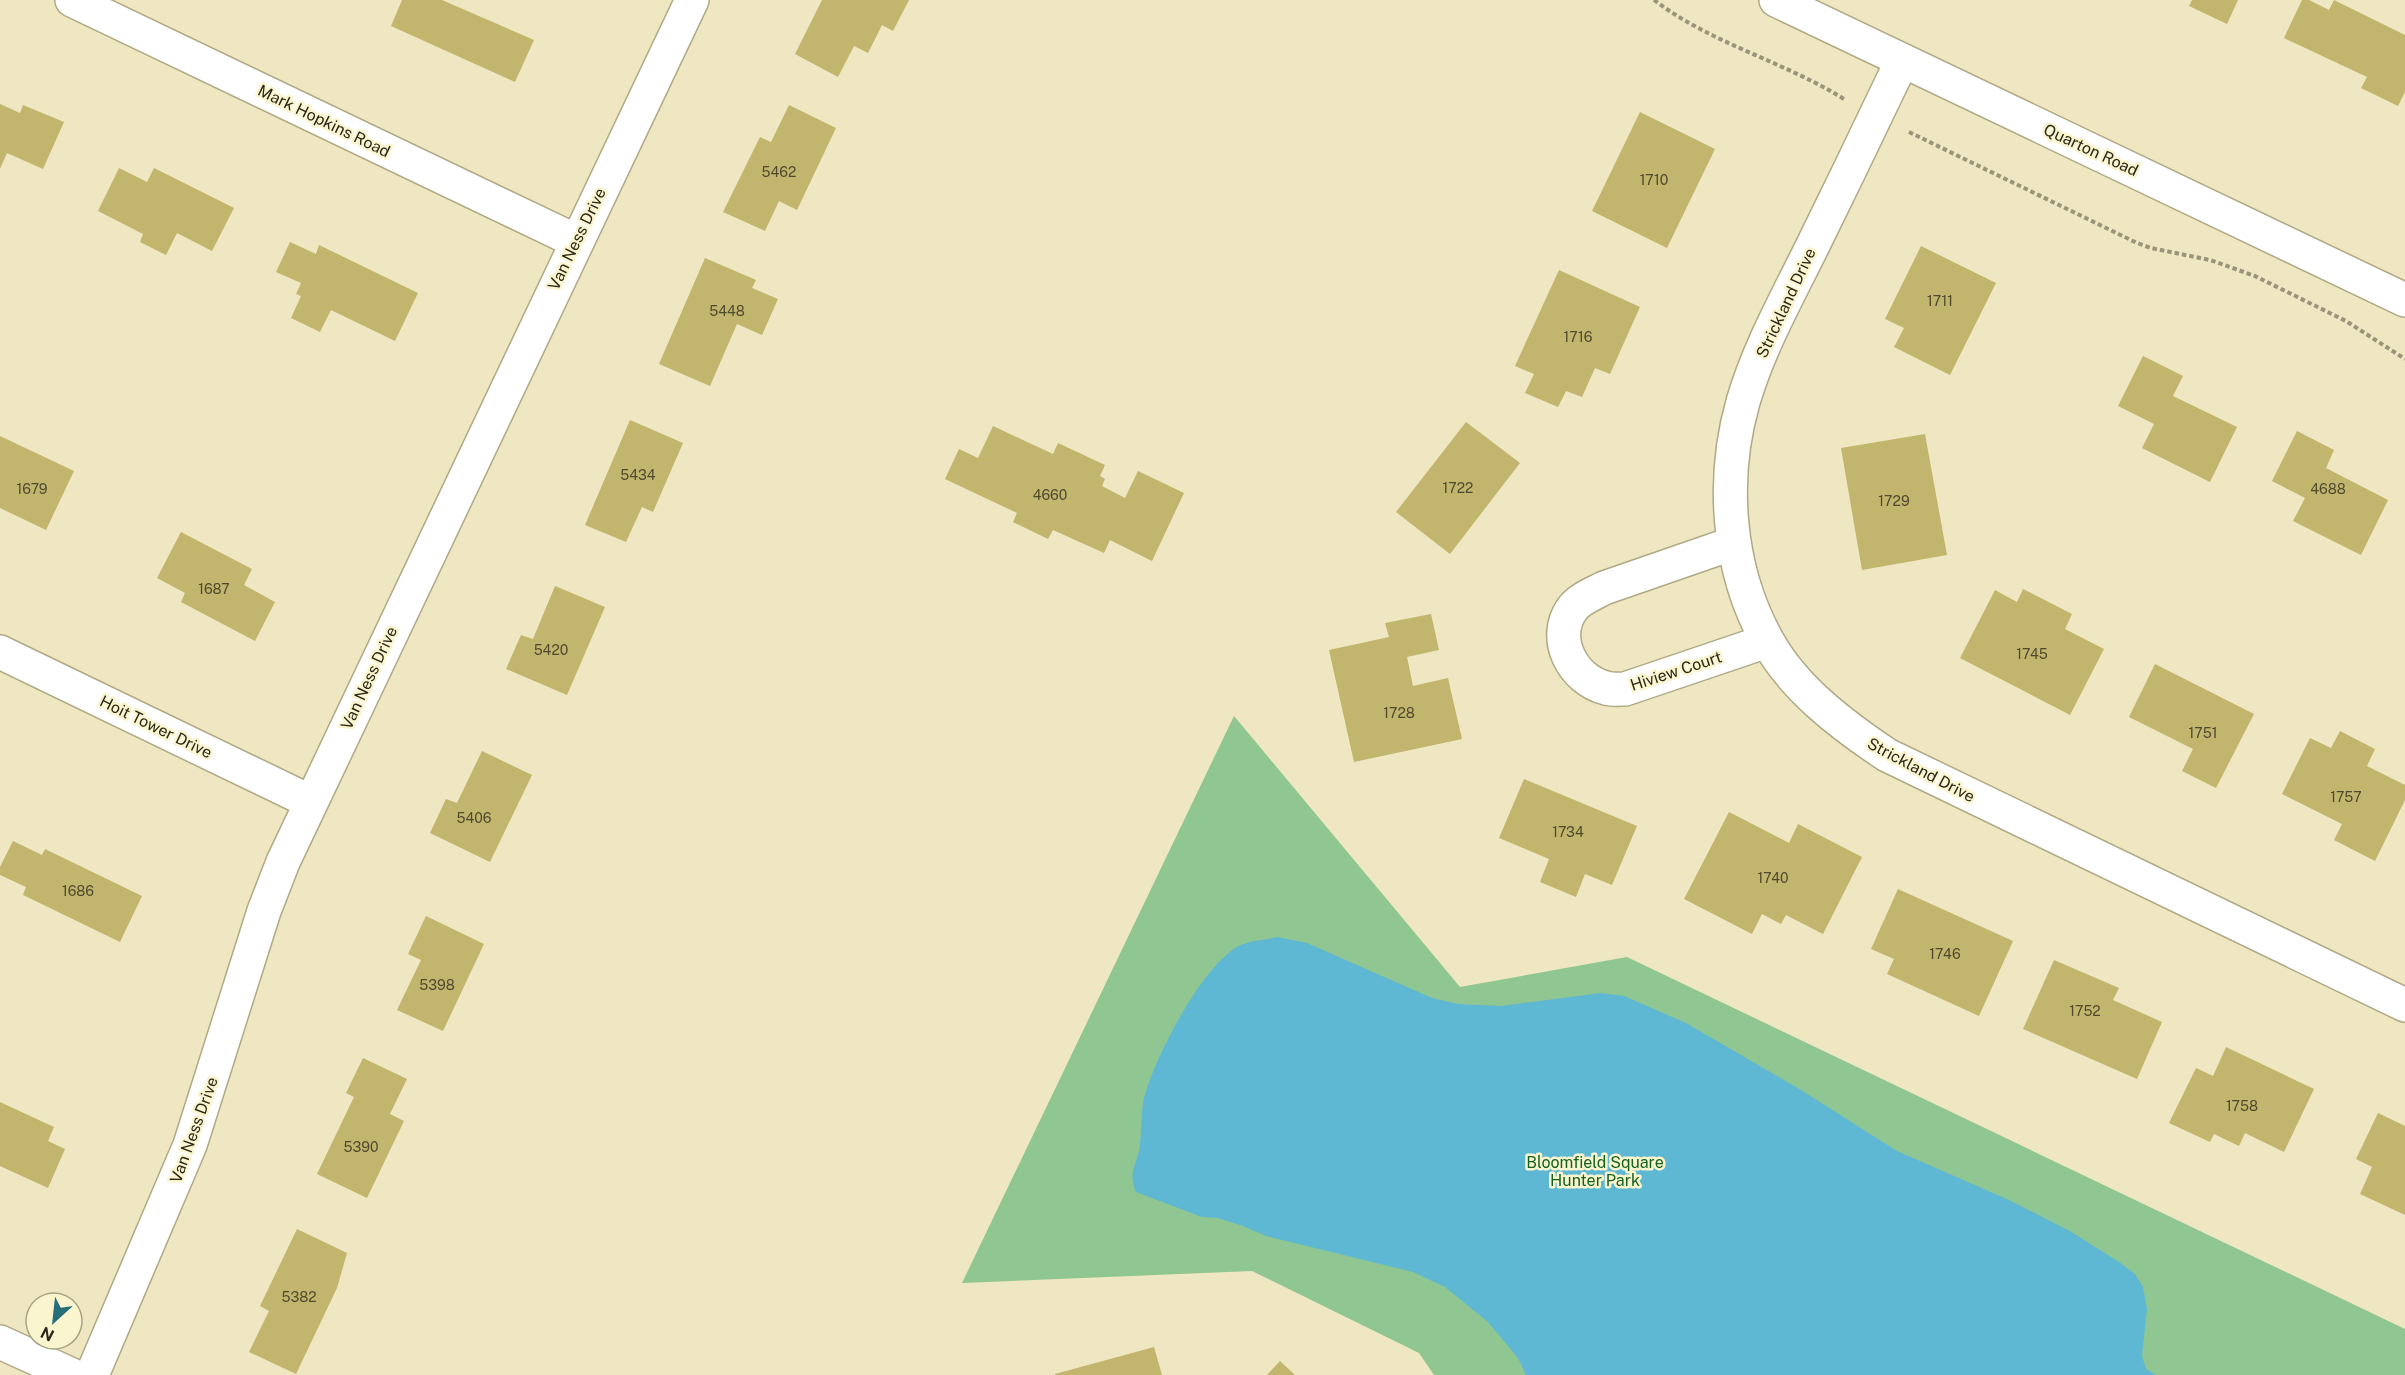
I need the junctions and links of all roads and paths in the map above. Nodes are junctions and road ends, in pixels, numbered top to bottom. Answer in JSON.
{"nodes":[{"id":1,"x":72,"y":0,"type":"edge"},
{"id":2,"x":692,"y":0,"type":"edge"},
{"id":3,"x":1654,"y":0,"type":"edge"},
{"id":4,"x":1776,"y":0,"type":"edge"},
{"id":5,"x":1902,"y":61,"type":"junction"},
{"id":6,"x":1844,"y":99,"type":"dead end"},
{"id":7,"x":1901,"y":129,"type":"dead end"},
{"id":8,"x":576,"y":242,"type":"junction"},
{"id":9,"x":2405,"y":300,"type":"edge"},
{"id":10,"x":2405,"y":359,"type":"edge"},
{"id":11,"x":1734,"y":543,"type":"junction"},
{"id":12,"x":1767,"y":641,"type":"junction"},
{"id":13,"x":0,"y":652,"type":"edge"},
{"id":14,"x":311,"y":802,"type":"junction"},
{"id":15,"x":2405,"y":1005,"type":"edge"},
{"id":16,"x":0,"y":1342,"type":"edge"},
{"id":17,"x":72,"y":1375,"type":"edge"},
{"id":18,"x":92,"y":1375,"type":"edge"}],
"edges":[{"from":1,"to":8,"type":"street","name":"Mark Hopkins Road"},
{"from":2,"to":8,"type":"street","name":"Van Ness Drive"},
{"from":3,"to":6,"type":"path"},
{"from":4,"to":5,"type":"street","name":"Quarton Road"},
{"from":5,"to":9,"type":"street","name":"Quarton Road"},
{"from":5,"to":11,"type":"street","name":"Strickland Drive"},
{"from":7,"to":10,"type":"path"},
{"from":8,"to":14,"type":"street","name":"Van Ness Drive"},
{"from":11,"to":12,"type":"street","name":"Strickland Drive"},
{"from":11,"to":12,"type":"street","name":"Hiview Court"},
{"from":12,"to":15,"type":"street","name":"Strickland Drive"},
{"from":13,"to":14,"type":"street","name":"Hoit Tower Drive"},
{"from":14,"to":18,"type":"street","name":"Van Ness Drive"},
{"from":16,"to":17,"type":"street"}]}
